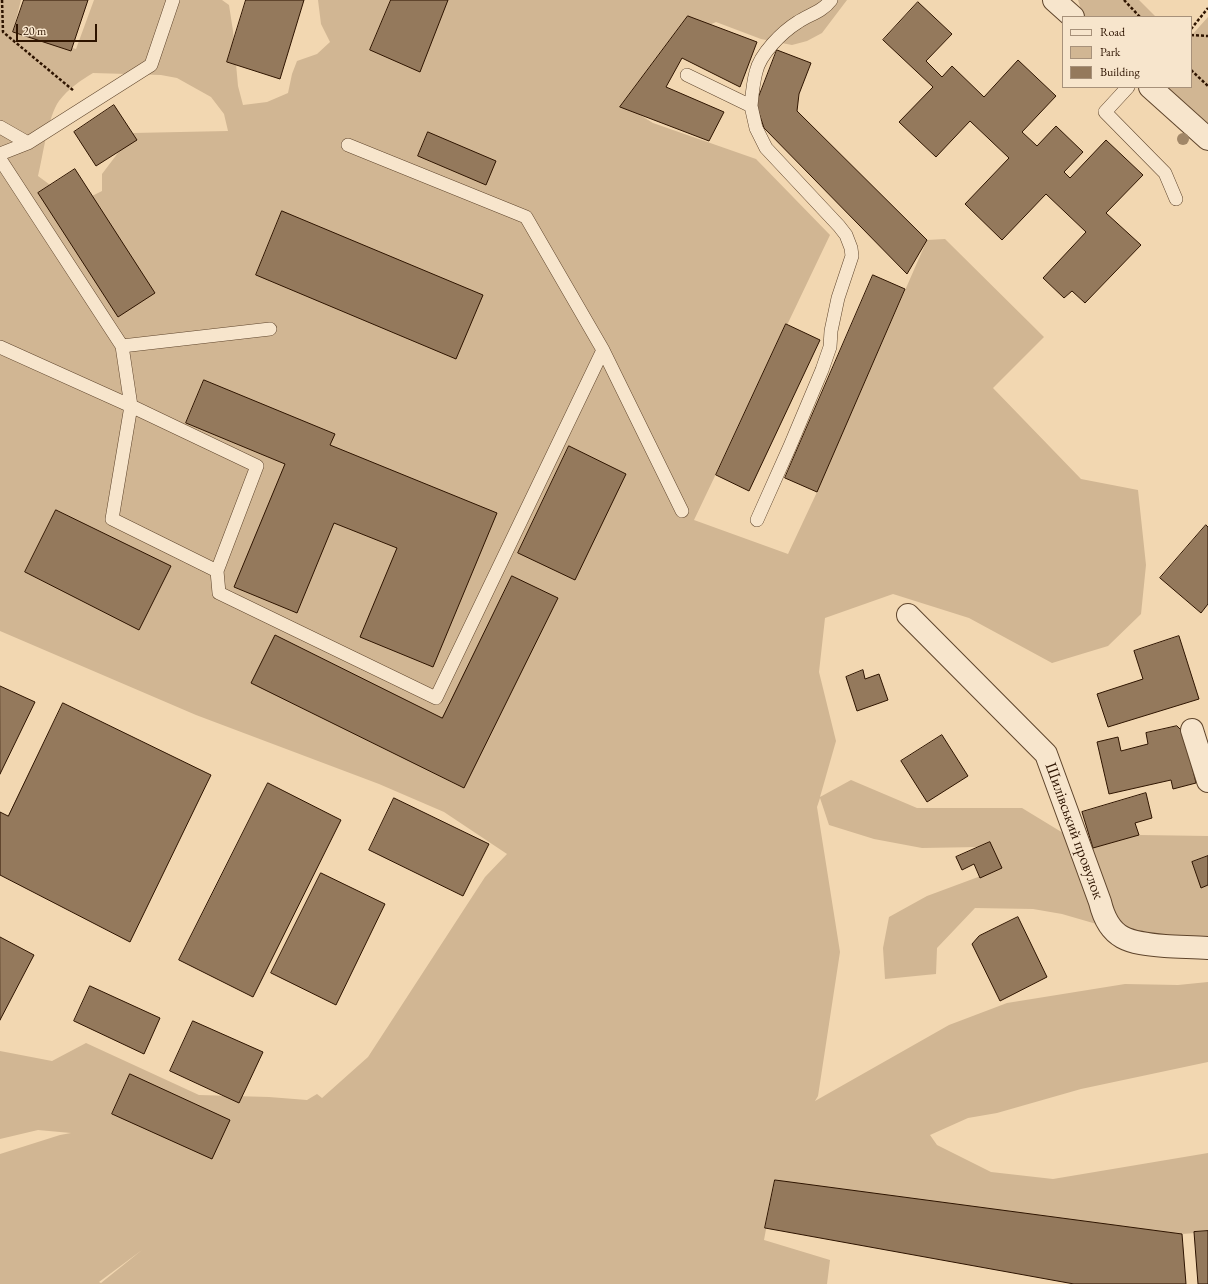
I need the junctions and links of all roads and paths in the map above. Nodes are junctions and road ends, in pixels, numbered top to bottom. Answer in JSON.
{"nodes":[{"id":1,"x":2,"y":0,"type":"edge"},
{"id":2,"x":173,"y":0,"type":"edge"},
{"id":3,"x":831,"y":0,"type":"edge"},
{"id":4,"x":1124,"y":0,"type":"edge"},
{"id":5,"x":1208,"y":8,"type":"edge"},
{"id":6,"x":1139,"y":16,"type":"edge"},
{"id":7,"x":1192,"y":28,"type":"edge"},
{"id":8,"x":1192,"y":35,"type":"edge"},
{"id":9,"x":1208,"y":36,"type":"edge"},
{"id":10,"x":1192,"y":71,"type":"edge"},
{"id":11,"x":687,"y":75,"type":"dead end"},
{"id":12,"x":1208,"y":86,"type":"edge"},
{"id":13,"x":1127,"y":88,"type":"edge"},
{"id":14,"x":1151,"y":88,"type":"edge"},
{"id":15,"x":90,"y":104,"type":"junction"},
{"id":16,"x":751,"y":106,"type":"junction"},
{"id":17,"x":0,"y":127,"type":"edge"},
{"id":18,"x":1208,"y":139,"type":"edge"},
{"id":19,"x":28,"y":144,"type":"junction"},
{"id":20,"x":348,"y":145,"type":"dead end"},
{"id":21,"x":0,"y":154,"type":"edge"},
{"id":22,"x":0,"y":159,"type":"edge"},
{"id":23,"x":1176,"y":198,"type":"dead end"},
{"id":24,"x":270,"y":329,"type":"dead end"},
{"id":25,"x":122,"y":346,"type":"junction"},
{"id":26,"x":0,"y":347,"type":"edge"},
{"id":27,"x":603,"y":350,"type":"junction"},
{"id":28,"x":131,"y":406,"type":"junction"},
{"id":29,"x":682,"y":511,"type":"dead end"},
{"id":30,"x":757,"y":520,"type":"dead end"},
{"id":31,"x":217,"y":571,"type":"junction"},
{"id":32,"x":908,"y":615,"type":"dead end"},
{"id":33,"x":1192,"y":730,"type":"dead end"},
{"id":34,"x":1208,"y":781,"type":"edge"},
{"id":35,"x":1208,"y":948,"type":"edge"}],
"edges":[{"from":1,"to":15,"type":"path"},
{"from":2,"to":15,"type":"lane"},
{"from":3,"to":16,"type":"lane"},
{"from":4,"to":6,"type":"path"},
{"from":5,"to":7,"type":"path"},
{"from":8,"to":9,"type":"path"},
{"from":10,"to":12,"type":"path"},
{"from":11,"to":16,"type":"lane"},
{"from":13,"to":23,"type":"lane"},
{"from":14,"to":18,"type":"street"},
{"from":15,"to":19,"type":"lane"},
{"from":16,"to":30,"type":"lane"},
{"from":17,"to":19,"type":"lane"},
{"from":19,"to":21,"type":"lane"},
{"from":20,"to":27,"type":"lane"},
{"from":22,"to":25,"type":"lane"},
{"from":24,"to":25,"type":"lane"},
{"from":25,"to":28,"type":"lane"},
{"from":26,"to":28,"type":"lane"},
{"from":27,"to":29,"type":"lane"},
{"from":27,"to":31,"type":"lane"},
{"from":28,"to":31,"type":"lane"},
{"from":28,"to":31,"type":"lane"},
{"from":32,"to":35,"type":"street","name":"Шилівський провулок"},
{"from":33,"to":34,"type":"street"}]}
